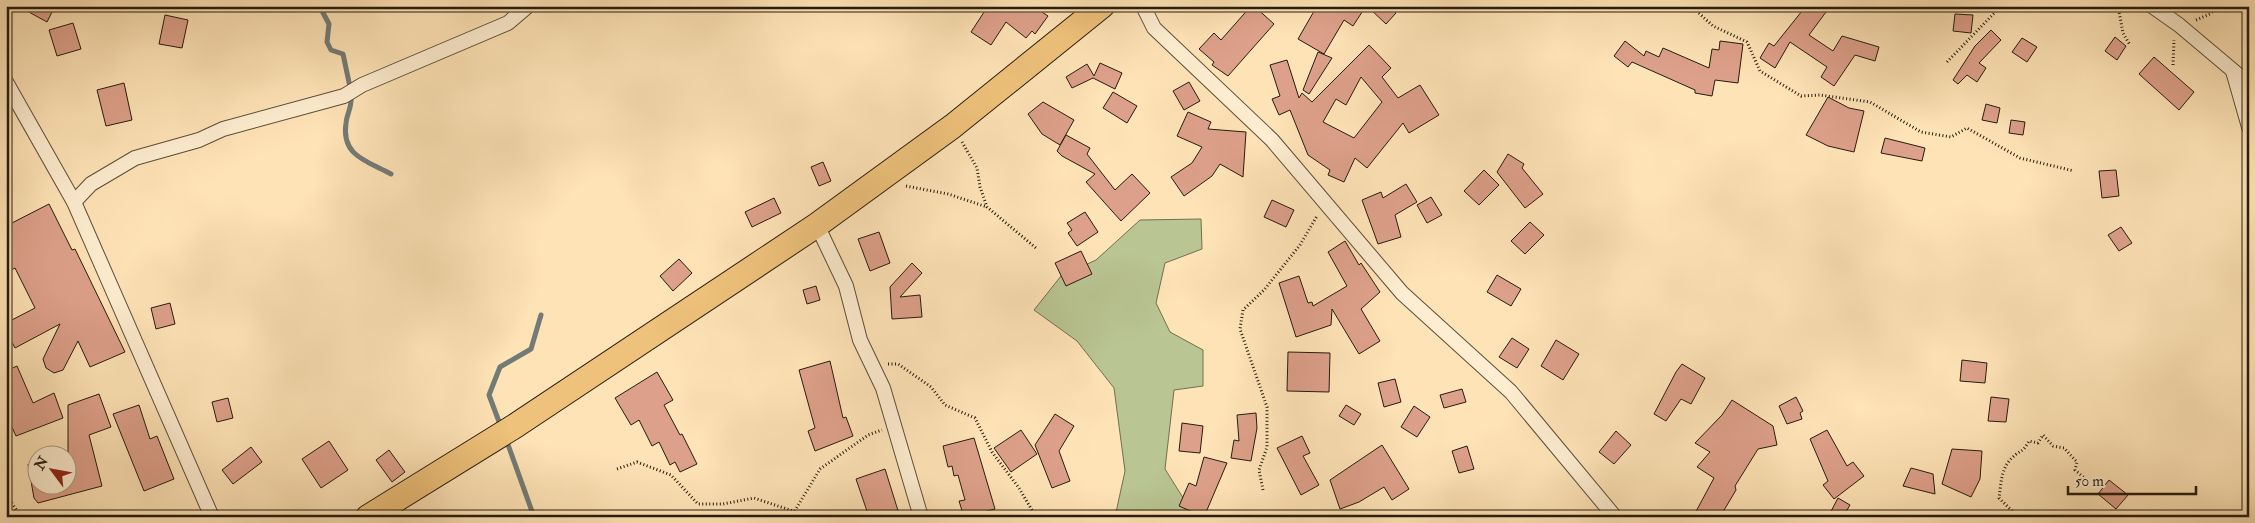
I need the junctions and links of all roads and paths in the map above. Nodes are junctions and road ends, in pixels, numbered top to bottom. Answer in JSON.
{"nodes":[{"id":1,"x":528,"y":6,"type":"edge"},
{"id":2,"x":1102,"y":6,"type":"edge"},
{"id":3,"x":1143,"y":6,"type":"edge"},
{"id":4,"x":1691,"y":6,"type":"edge"},
{"id":5,"x":2002,"y":6,"type":"edge"},
{"id":6,"x":2109,"y":6,"type":"edge"},
{"id":7,"x":2152,"y":6,"type":"edge"},
{"id":8,"x":2118,"y":8,"type":"edge"},
{"id":9,"x":2130,"y":45,"type":"dead end"},
{"id":10,"x":1948,"y":62,"type":"dead end"},
{"id":11,"x":2233,"y":70,"type":"junction"},
{"id":12,"x":6,"y":82,"type":"edge"},
{"id":13,"x":2249,"y":84,"type":"edge"},
{"id":14,"x":953,"y":126,"type":"junction"},
{"id":15,"x":2249,"y":127,"type":"edge"},
{"id":16,"x":2074,"y":171,"type":"dead end"},
{"id":17,"x":878,"y":180,"type":"junction"},
{"id":18,"x":74,"y":202,"type":"junction"},
{"id":19,"x":1325,"y":202,"type":"junction"},
{"id":20,"x":987,"y":207,"type":"junction"},
{"id":21,"x":817,"y":225,"type":"junction"},
{"id":22,"x":1036,"y":248,"type":"dead end"},
{"id":23,"x":872,"y":365,"type":"junction"},
{"id":24,"x":894,"y":426,"type":"junction"},
{"id":25,"x":617,"y":469,"type":"dead end"},
{"id":26,"x":2089,"y":482,"type":"dead end"},
{"id":27,"x":1262,"y":490,"type":"dead end"},
{"id":28,"x":6,"y":494,"type":"edge"},
{"id":29,"x":793,"y":511,"type":"junction"},
{"id":30,"x":2016,"y":516,"type":"edge"},
{"id":31,"x":21,"y":517,"type":"edge"},
{"id":32,"x":212,"y":517,"type":"edge"},
{"id":33,"x":368,"y":517,"type":"edge"},
{"id":34,"x":791,"y":517,"type":"edge"},
{"id":35,"x":921,"y":517,"type":"edge"},
{"id":36,"x":1036,"y":517,"type":"edge"},
{"id":37,"x":1615,"y":517,"type":"edge"},
{"id":38,"x":2037,"y":517,"type":"edge"}],
"edges":[{"from":1,"to":18,"type":"street"},
{"from":2,"to":14,"type":"highway"},
{"from":3,"to":19,"type":"street"},
{"from":4,"to":16,"type":"path"},
{"from":5,"to":10,"type":"path"},
{"from":6,"to":8,"type":"path"},
{"from":7,"to":11,"type":"street"},
{"from":8,"to":9,"type":"path"},
{"from":11,"to":13,"type":"street"},
{"from":11,"to":15,"type":"street"},
{"from":12,"to":18,"type":"street"},
{"from":14,"to":17,"type":"highway"},
{"from":14,"to":20,"type":"path"},
{"from":17,"to":20,"type":"path"},
{"from":17,"to":21,"type":"highway"},
{"from":18,"to":32,"type":"street"},
{"from":19,"to":27,"type":"path"},
{"from":19,"to":37,"type":"street"},
{"from":20,"to":22,"type":"path"},
{"from":21,"to":23,"type":"street"},
{"from":21,"to":33,"type":"highway"},
{"from":23,"to":24,"type":"street"},
{"from":23,"to":36,"type":"path"},
{"from":24,"to":29,"type":"path"},
{"from":24,"to":35,"type":"street"},
{"from":25,"to":29,"type":"path"},
{"from":26,"to":30,"type":"path"},
{"from":28,"to":31,"type":"path"},
{"from":29,"to":34,"type":"path"},
{"from":30,"to":38,"type":"path"}]}
